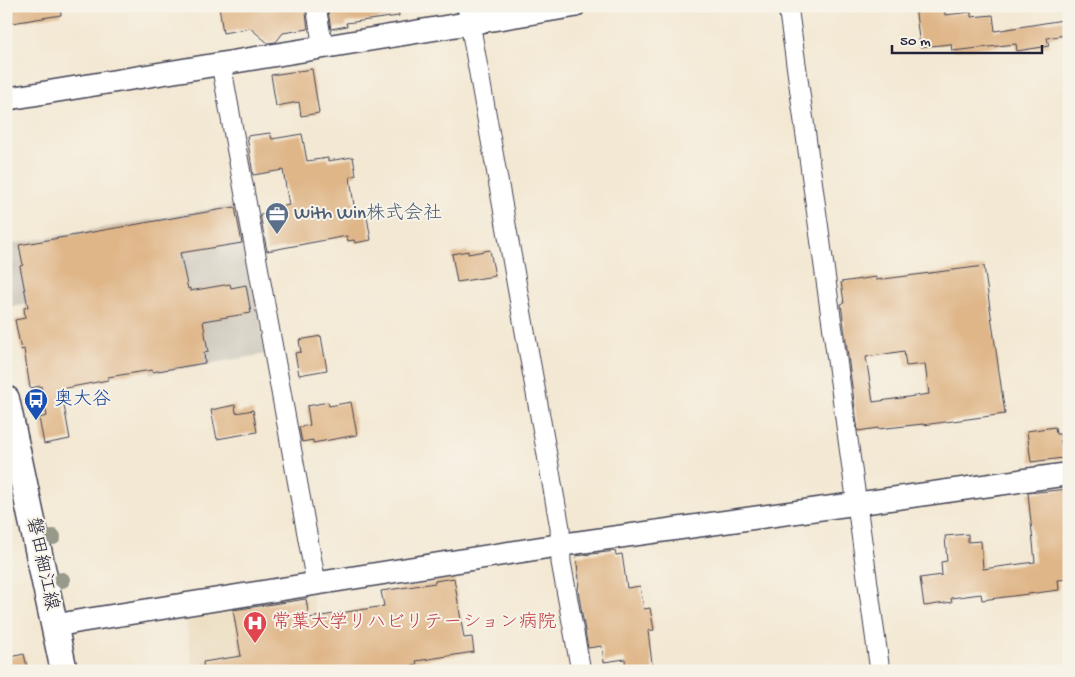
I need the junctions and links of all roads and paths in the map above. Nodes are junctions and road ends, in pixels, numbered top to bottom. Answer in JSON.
{"nodes":[{"id":1,"x":316,"y":6,"type":"edge"},
{"id":2,"x":574,"y":6,"type":"edge"},
{"id":3,"x":788,"y":6,"type":"edge"},
{"id":4,"x":469,"y":15,"type":"edge"},
{"id":5,"x":323,"y":48,"type":"junction"},
{"id":6,"x":221,"y":64,"type":"junction"},
{"id":7,"x":6,"y":100,"type":"edge"},
{"id":8,"x":6,"y":399,"type":"edge"},
{"id":9,"x":1069,"y":474,"type":"edge"},
{"id":10,"x":857,"y":504,"type":"junction"},
{"id":11,"x":560,"y":545,"type":"junction"},
{"id":12,"x":316,"y":584,"type":"junction"},
{"id":13,"x":54,"y":626,"type":"junction"},
{"id":14,"x":64,"y":671,"type":"edge"},
{"id":15,"x":581,"y":671,"type":"edge"},
{"id":16,"x":880,"y":671,"type":"edge"}],
"edges":[{"from":1,"to":5,"type":"street"},
{"from":2,"to":4,"type":"street"},
{"from":3,"to":10,"type":"street"},
{"from":4,"to":5,"type":"street"},
{"from":4,"to":11,"type":"street"},
{"from":5,"to":6,"type":"street"},
{"from":6,"to":7,"type":"street"},
{"from":6,"to":12,"type":"street"},
{"from":8,"to":13,"type":"main road","name":"磐田細江線"},
{"from":9,"to":10,"type":"street"},
{"from":10,"to":11,"type":"street"},
{"from":10,"to":16,"type":"street"},
{"from":11,"to":12,"type":"street"},
{"from":11,"to":15,"type":"street"},
{"from":12,"to":13,"type":"street"},
{"from":13,"to":14,"type":"main road","name":"磐田細江線"}]}
